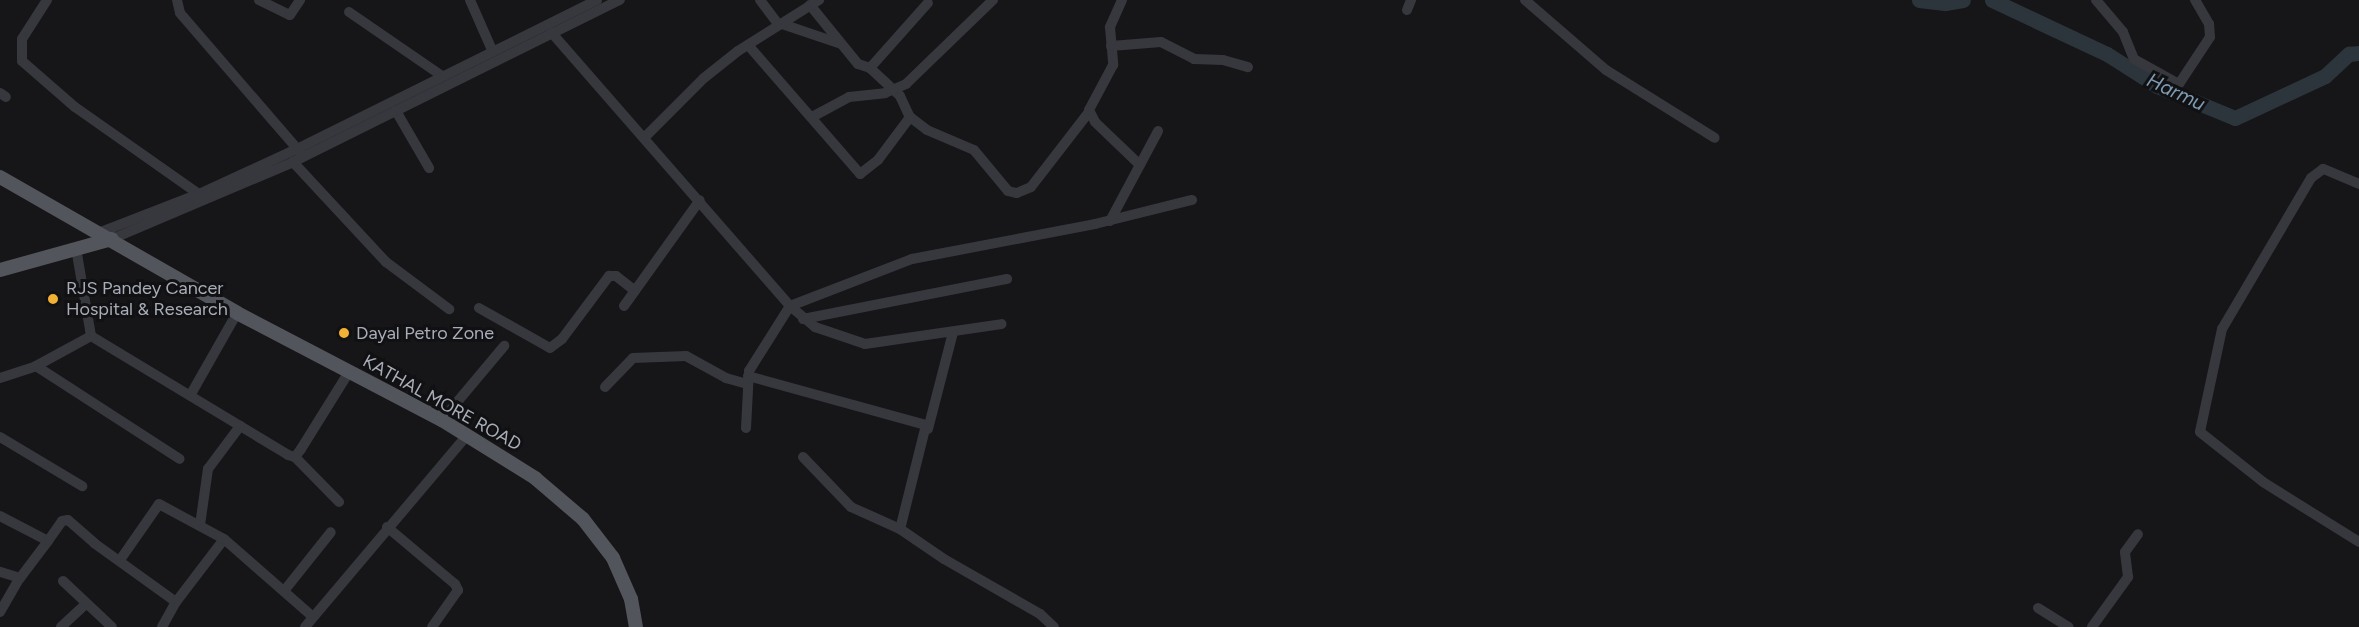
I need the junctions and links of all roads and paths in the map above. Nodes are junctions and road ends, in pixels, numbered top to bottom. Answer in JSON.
{"nodes":[{"id":1,"x":47,"y":0,"type":"edge"},
{"id":2,"x":259,"y":0,"type":"edge"},
{"id":3,"x":300,"y":0,"type":"edge"},
{"id":4,"x":470,"y":0,"type":"edge"},
{"id":5,"x":597,"y":0,"type":"edge"},
{"id":6,"x":620,"y":0,"type":"edge"},
{"id":7,"x":760,"y":0,"type":"edge"},
{"id":8,"x":993,"y":0,"type":"edge"},
{"id":9,"x":1122,"y":0,"type":"edge"},
{"id":10,"x":1525,"y":0,"type":"edge"},
{"id":11,"x":2096,"y":0,"type":"edge"},
{"id":12,"x":2195,"y":0,"type":"edge"},
{"id":13,"x":174,"y":1,"type":"edge"},
{"id":14,"x":815,"y":3,"type":"edge"},
{"id":15,"x":928,"y":3,"type":"dead end"},
{"id":16,"x":349,"y":12,"type":"dead end"},
{"id":17,"x":781,"y":24,"type":"junction"},
{"id":18,"x":551,"y":32,"type":"junction"},
{"id":19,"x":748,"y":45,"type":"junction"},
{"id":20,"x":843,"y":45,"type":"junction"},
{"id":21,"x":1111,"y":46,"type":"junction"},
{"id":22,"x":492,"y":50,"type":"junction"},
{"id":23,"x":1248,"y":67,"type":"dead end"},
{"id":24,"x":870,"y":68,"type":"junction"},
{"id":25,"x":442,"y":76,"type":"junction"},
{"id":26,"x":891,"y":92,"type":"junction"},
{"id":27,"x":396,"y":111,"type":"junction"},
{"id":28,"x":1089,"y":112,"type":"junction"},
{"id":29,"x":812,"y":117,"type":"junction"},
{"id":30,"x":910,"y":117,"type":"junction"},
{"id":31,"x":1158,"y":131,"type":"dead end"},
{"id":32,"x":645,"y":136,"type":"junction"},
{"id":33,"x":1715,"y":138,"type":"dead end"},
{"id":34,"x":301,"y":153,"type":"junction"},
{"id":35,"x":293,"y":162,"type":"junction"},
{"id":36,"x":1140,"y":165,"type":"junction"},
{"id":37,"x":429,"y":168,"type":"dead end"},
{"id":38,"x":0,"y":177,"type":"edge"},
{"id":39,"x":2359,"y":184,"type":"edge"},
{"id":40,"x":200,"y":194,"type":"junction"},
{"id":41,"x":700,"y":200,"type":"junction"},
{"id":42,"x":1192,"y":200,"type":"dead end"},
{"id":43,"x":1110,"y":221,"type":"junction"},
{"id":44,"x":106,"y":236,"type":"junction"},
{"id":45,"x":76,"y":248,"type":"junction"},
{"id":46,"x":0,"y":260,"type":"edge"},
{"id":47,"x":0,"y":270,"type":"edge"},
{"id":48,"x":1007,"y":279,"type":"dead end"},
{"id":49,"x":635,"y":291,"type":"junction"},
{"id":50,"x":624,"y":306,"type":"dead end"},
{"id":51,"x":790,"y":306,"type":"junction"},
{"id":52,"x":479,"y":308,"type":"dead end"},
{"id":53,"x":449,"y":309,"type":"dead end"},
{"id":54,"x":237,"y":313,"type":"junction"},
{"id":55,"x":803,"y":319,"type":"junction"},
{"id":56,"x":1002,"y":324,"type":"dead end"},
{"id":57,"x":953,"y":332,"type":"junction"},
{"id":58,"x":91,"y":336,"type":"junction"},
{"id":59,"x":504,"y":346,"type":"dead end"},
{"id":60,"x":36,"y":366,"type":"junction"},
{"id":61,"x":349,"y":372,"type":"junction"},
{"id":62,"x":0,"y":378,"type":"edge"},
{"id":63,"x":747,"y":380,"type":"junction"},
{"id":64,"x":605,"y":387,"type":"dead end"},
{"id":65,"x":191,"y":394,"type":"junction"},
{"id":66,"x":442,"y":420,"type":"junction"},
{"id":67,"x":240,"y":426,"type":"junction"},
{"id":68,"x":746,"y":428,"type":"dead end"},
{"id":69,"x":928,"y":429,"type":"junction"},
{"id":70,"x":467,"y":435,"type":"junction"},
{"id":71,"x":0,"y":437,"type":"edge"},
{"id":72,"x":295,"y":457,"type":"junction"},
{"id":73,"x":804,"y":457,"type":"dead end"},
{"id":74,"x":180,"y":459,"type":"dead end"},
{"id":75,"x":82,"y":486,"type":"dead end"},
{"id":76,"x":339,"y":502,"type":"dead end"},
{"id":77,"x":0,"y":516,"type":"edge"},
{"id":78,"x":200,"y":525,"type":"junction"},
{"id":79,"x":387,"y":527,"type":"junction"},
{"id":80,"x":900,"y":529,"type":"junction"},
{"id":81,"x":331,"y":532,"type":"dead end"},
{"id":82,"x":2138,"y":534,"type":"dead end"},
{"id":83,"x":224,"y":538,"type":"junction"},
{"id":84,"x":48,"y":541,"type":"junction"},
{"id":85,"x":2359,"y":542,"type":"edge"},
{"id":86,"x":120,"y":560,"type":"junction"},
{"id":87,"x":0,"y":572,"type":"edge"},
{"id":88,"x":20,"y":578,"type":"junction"},
{"id":89,"x":63,"y":581,"type":"dead end"},
{"id":90,"x":284,"y":591,"type":"junction"},
{"id":91,"x":176,"y":602,"type":"junction"},
{"id":92,"x":86,"y":604,"type":"junction"},
{"id":93,"x":2038,"y":608,"type":"dead end"},
{"id":94,"x":0,"y":612,"type":"edge"},
{"id":95,"x":313,"y":617,"type":"junction"},
{"id":96,"x":61,"y":627,"type":"edge"},
{"id":97,"x":112,"y":627,"type":"edge"},
{"id":98,"x":162,"y":627,"type":"edge"},
{"id":99,"x":305,"y":627,"type":"edge"},
{"id":100,"x":432,"y":627,"type":"edge"},
{"id":101,"x":636,"y":627,"type":"edge"},
{"id":102,"x":1054,"y":627,"type":"edge"},
{"id":103,"x":2069,"y":627,"type":"edge"},
{"id":104,"x":2092,"y":627,"type":"edge"}],
"edges":[{"from":1,"to":40,"type":"street"},
{"from":2,"to":3,"type":"street"},
{"from":4,"to":22,"type":"street"},
{"from":5,"to":22,"type":"street"},
{"from":6,"to":18,"type":"street"},
{"from":7,"to":17,"type":"street"},
{"from":8,"to":26,"type":"street"},
{"from":9,"to":21,"type":"street"},
{"from":10,"to":33,"type":"street"},
{"from":11,"to":12,"type":"street"},
{"from":13,"to":34,"type":"street"},
{"from":14,"to":17,"type":"street"},
{"from":14,"to":20,"type":"street"},
{"from":15,"to":24,"type":"street"},
{"from":16,"to":25,"type":"street"},
{"from":17,"to":19,"type":"street"},
{"from":17,"to":20,"type":"street"},
{"from":18,"to":27,"type":"street"},
{"from":18,"to":32,"type":"street"},
{"from":19,"to":29,"type":"street"},
{"from":19,"to":32,"type":"street"},
{"from":20,"to":24,"type":"street"},
{"from":21,"to":23,"type":"street"},
{"from":21,"to":28,"type":"street"},
{"from":22,"to":25,"type":"street"},
{"from":24,"to":26,"type":"street"},
{"from":25,"to":34,"type":"street"},
{"from":26,"to":29,"type":"street"},
{"from":26,"to":30,"type":"street"},
{"from":27,"to":34,"type":"street"},
{"from":27,"to":37,"type":"street"},
{"from":28,"to":30,"type":"street"},
{"from":28,"to":36,"type":"street"},
{"from":29,"to":30,"type":"street"},
{"from":31,"to":36,"type":"street"},
{"from":32,"to":41,"type":"street"},
{"from":34,"to":35,"type":"street"},
{"from":34,"to":40,"type":"street"},
{"from":35,"to":44,"type":"street"},
{"from":35,"to":53,"type":"street"},
{"from":36,"to":43,"type":"street"},
{"from":38,"to":44,"type":"main road","name":"KATHAL MORE ROAD"},
{"from":39,"to":85,"type":"street"},
{"from":40,"to":44,"type":"street"},
{"from":41,"to":49,"type":"street"},
{"from":41,"to":51,"type":"street"},
{"from":42,"to":43,"type":"street"},
{"from":43,"to":51,"type":"street"},
{"from":44,"to":45,"type":"main road"},
{"from":44,"to":46,"type":"main road"},
{"from":44,"to":54,"type":"main road","name":"KATHAL MORE ROAD"},
{"from":45,"to":47,"type":"main road"},
{"from":45,"to":58,"type":"street"},
{"from":48,"to":55,"type":"street"},
{"from":49,"to":50,"type":"street"},
{"from":49,"to":52,"type":"street"},
{"from":51,"to":55,"type":"street"},
{"from":51,"to":63,"type":"street"},
{"from":54,"to":61,"type":"main road","name":"KATHAL MORE ROAD"},
{"from":54,"to":65,"type":"street"},
{"from":55,"to":57,"type":"street"},
{"from":56,"to":57,"type":"street"},
{"from":57,"to":69,"type":"street"},
{"from":58,"to":60,"type":"street"},
{"from":58,"to":65,"type":"street"},
{"from":59,"to":66,"type":"street"},
{"from":60,"to":62,"type":"street"},
{"from":60,"to":74,"type":"street"},
{"from":61,"to":66,"type":"main road","name":"KATHAL MORE ROAD"},
{"from":61,"to":72,"type":"street"},
{"from":63,"to":64,"type":"street"},
{"from":63,"to":68,"type":"street"},
{"from":63,"to":69,"type":"street"},
{"from":65,"to":67,"type":"street"},
{"from":66,"to":70,"type":"main road","name":"KATHAL MORE ROAD"},
{"from":67,"to":72,"type":"street"},
{"from":67,"to":78,"type":"street"},
{"from":69,"to":80,"type":"street"},
{"from":70,"to":79,"type":"street"},
{"from":70,"to":101,"type":"main road","name":"KATHAL MORE ROAD"},
{"from":71,"to":75,"type":"street"},
{"from":72,"to":76,"type":"street"},
{"from":73,"to":80,"type":"street"},
{"from":77,"to":84,"type":"street"},
{"from":78,"to":83,"type":"street"},
{"from":78,"to":86,"type":"street"},
{"from":79,"to":95,"type":"street"},
{"from":79,"to":100,"type":"street"},
{"from":80,"to":102,"type":"street"},
{"from":81,"to":90,"type":"street"},
{"from":82,"to":104,"type":"street"},
{"from":83,"to":90,"type":"street"},
{"from":83,"to":91,"type":"street"},
{"from":84,"to":86,"type":"street"},
{"from":84,"to":88,"type":"street"},
{"from":86,"to":91,"type":"street"},
{"from":87,"to":88,"type":"street"},
{"from":88,"to":94,"type":"street"},
{"from":89,"to":92,"type":"street"},
{"from":90,"to":95,"type":"street"},
{"from":91,"to":98,"type":"street"},
{"from":92,"to":96,"type":"street"},
{"from":92,"to":97,"type":"street"},
{"from":93,"to":103,"type":"street"},
{"from":95,"to":99,"type":"street"}]}
